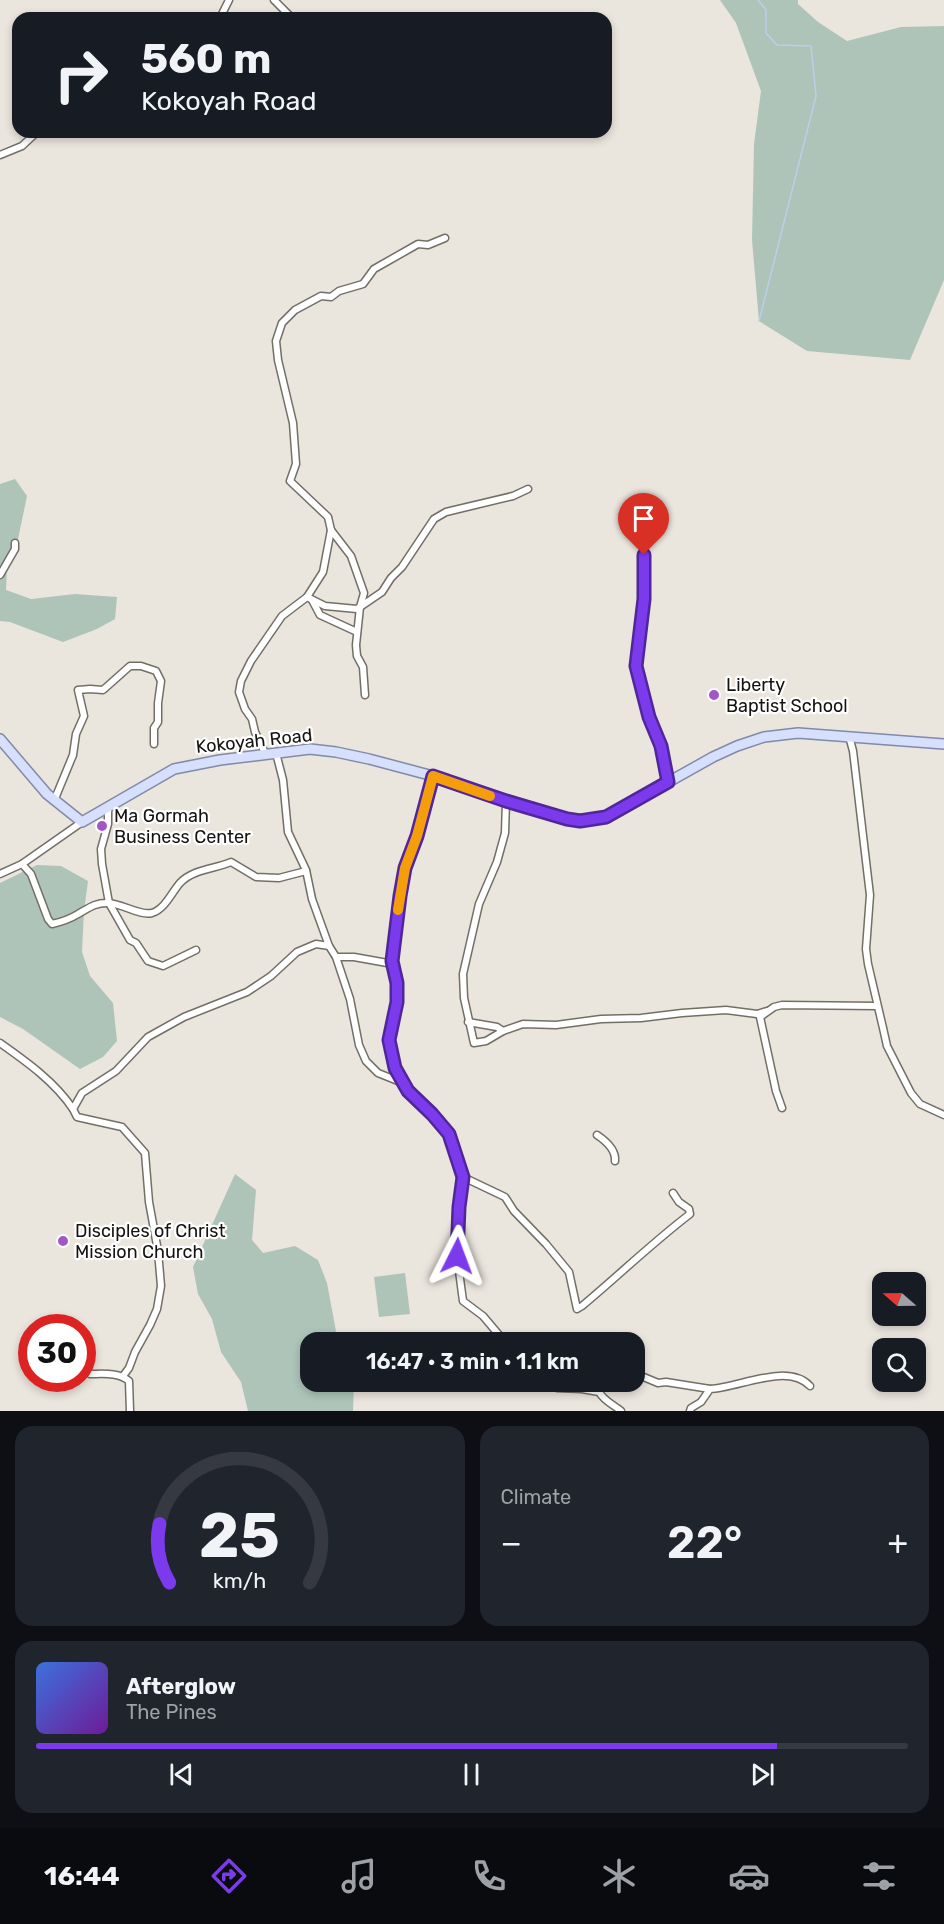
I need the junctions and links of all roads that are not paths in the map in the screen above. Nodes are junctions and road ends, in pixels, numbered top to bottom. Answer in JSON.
{"nodes":[{"id":1,"x":274,"y":0,"type":"edge"},
{"id":2,"x":286,"y":12,"type":"edge"},
{"id":3,"x":31,"y":138,"type":"edge"},
{"id":4,"x":0,"y":154,"type":"edge"},
{"id":5,"x":445,"y":238,"type":"dead end"},
{"id":6,"x":528,"y":489,"type":"dead end"},
{"id":7,"x":642,"y":525,"type":"dead end"},
{"id":8,"x":331,"y":530,"type":"junction"},
{"id":9,"x":15,"y":543,"type":"dead end"},
{"id":10,"x":0,"y":574,"type":"edge"},
{"id":11,"x":309,"y":598,"type":"junction"},
{"id":12,"x":360,"y":607,"type":"junction"},
{"id":13,"x":357,"y":632,"type":"junction"},
{"id":14,"x":365,"y":695,"type":"dead end"},
{"id":15,"x":849,"y":736,"type":"junction"},
{"id":16,"x":0,"y":739,"type":"edge"},
{"id":17,"x":154,"y":744,"type":"dead end"},
{"id":18,"x":944,"y":744,"type":"edge"},
{"id":19,"x":271,"y":754,"type":"junction"},
{"id":20,"x":433,"y":776,"type":"junction"},
{"id":21,"x":668,"y":782,"type":"junction"},
{"id":22,"x":54,"y":801,"type":"junction"},
{"id":23,"x":506,"y":801,"type":"junction"},
{"id":24,"x":108,"y":807,"type":"junction"},
{"id":25,"x":82,"y":822,"type":"junction"},
{"id":26,"x":22,"y":864,"type":"junction"},
{"id":27,"x":306,"y":872,"type":"junction"},
{"id":28,"x":0,"y":874,"type":"edge"},
{"id":29,"x":109,"y":903,"type":"junction"},
{"id":30,"x":329,"y":946,"type":"junction"},
{"id":31,"x":196,"y":950,"type":"dead end"},
{"id":32,"x":336,"y":957,"type":"junction"},
{"id":33,"x":393,"y":964,"type":"junction"},
{"id":34,"x":877,"y":1006,"type":"junction"},
{"id":35,"x":767,"y":1011,"type":"junction"},
{"id":36,"x":468,"y":1023,"type":"junction"},
{"id":37,"x":503,"y":1031,"type":"junction"},
{"id":38,"x":0,"y":1043,"type":"edge"},
{"id":39,"x":403,"y":1083,"type":"junction"},
{"id":40,"x":782,"y":1108,"type":"dead end"},
{"id":41,"x":73,"y":1109,"type":"junction"},
{"id":42,"x":944,"y":1115,"type":"edge"},
{"id":43,"x":597,"y":1135,"type":"dead end"},
{"id":44,"x":615,"y":1161,"type":"dead end"},
{"id":45,"x":463,"y":1177,"type":"junction"},
{"id":46,"x":673,"y":1193,"type":"dead end"},
{"id":47,"x":497,"y":1332,"type":"edge"},
{"id":48,"x":96,"y":1374,"type":"edge"},
{"id":49,"x":123,"y":1376,"type":"junction"},
{"id":50,"x":645,"y":1378,"type":"edge"},
{"id":51,"x":810,"y":1386,"type":"dead end"},
{"id":52,"x":710,"y":1389,"type":"junction"},
{"id":53,"x":599,"y":1392,"type":"edge"},
{"id":54,"x":130,"y":1411,"type":"edge"},
{"id":55,"x":621,"y":1411,"type":"edge"},
{"id":56,"x":690,"y":1411,"type":"edge"}],
"edges":[{"from":1,"to":2,"type":"street"},
{"from":3,"to":4,"type":"street"},
{"from":5,"to":8,"type":"street"},
{"from":6,"to":12,"type":"street"},
{"from":7,"to":21,"type":"street"},
{"from":8,"to":11,"type":"street"},
{"from":8,"to":12,"type":"street"},
{"from":9,"to":10,"type":"street"},
{"from":11,"to":12,"type":"street"},
{"from":11,"to":13,"type":"street"},
{"from":11,"to":19,"type":"street"},
{"from":12,"to":13,"type":"street"},
{"from":13,"to":14,"type":"street"},
{"from":15,"to":18,"type":"main road","name":"Kokoyah Road"},
{"from":15,"to":21,"type":"main road","name":"Kokoyah Road"},
{"from":15,"to":34,"type":"street"},
{"from":16,"to":22,"type":"main road"},
{"from":17,"to":22,"type":"street"},
{"from":19,"to":20,"type":"main road","name":"Kokoyah Road"},
{"from":19,"to":24,"type":"main road","name":"Kokoyah Road"},
{"from":19,"to":27,"type":"street"},
{"from":20,"to":23,"type":"main road","name":"Kokoyah Road"},
{"from":20,"to":33,"type":"street"},
{"from":21,"to":23,"type":"main road","name":"Kokoyah Road"},
{"from":22,"to":25,"type":"main road"},
{"from":23,"to":36,"type":"street"},
{"from":24,"to":25,"type":"main road","name":"Kokoyah Road"},
{"from":24,"to":29,"type":"street"},
{"from":25,"to":26,"type":"street","name":"Kokoyah Road"},
{"from":26,"to":28,"type":"street","name":"Kokoyah Road"},
{"from":26,"to":29,"type":"street"},
{"from":27,"to":29,"type":"street"},
{"from":27,"to":30,"type":"street"},
{"from":29,"to":31,"type":"street"},
{"from":30,"to":32,"type":"street"},
{"from":30,"to":41,"type":"street"},
{"from":32,"to":33,"type":"street"},
{"from":32,"to":39,"type":"street"},
{"from":33,"to":39,"type":"street"},
{"from":34,"to":35,"type":"street"},
{"from":34,"to":42,"type":"street"},
{"from":35,"to":37,"type":"street"},
{"from":35,"to":40,"type":"street"},
{"from":36,"to":37,"type":"street"},
{"from":36,"to":37,"type":"street"},
{"from":38,"to":41,"type":"street"},
{"from":39,"to":45,"type":"street"},
{"from":41,"to":49,"type":"street"},
{"from":43,"to":44,"type":"street"},
{"from":45,"to":46,"type":"street"},
{"from":45,"to":47,"type":"street"},
{"from":48,"to":49,"type":"street"},
{"from":49,"to":54,"type":"street"},
{"from":50,"to":52,"type":"street"},
{"from":51,"to":52,"type":"street"},
{"from":52,"to":56,"type":"street"},
{"from":53,"to":55,"type":"street"}]}
